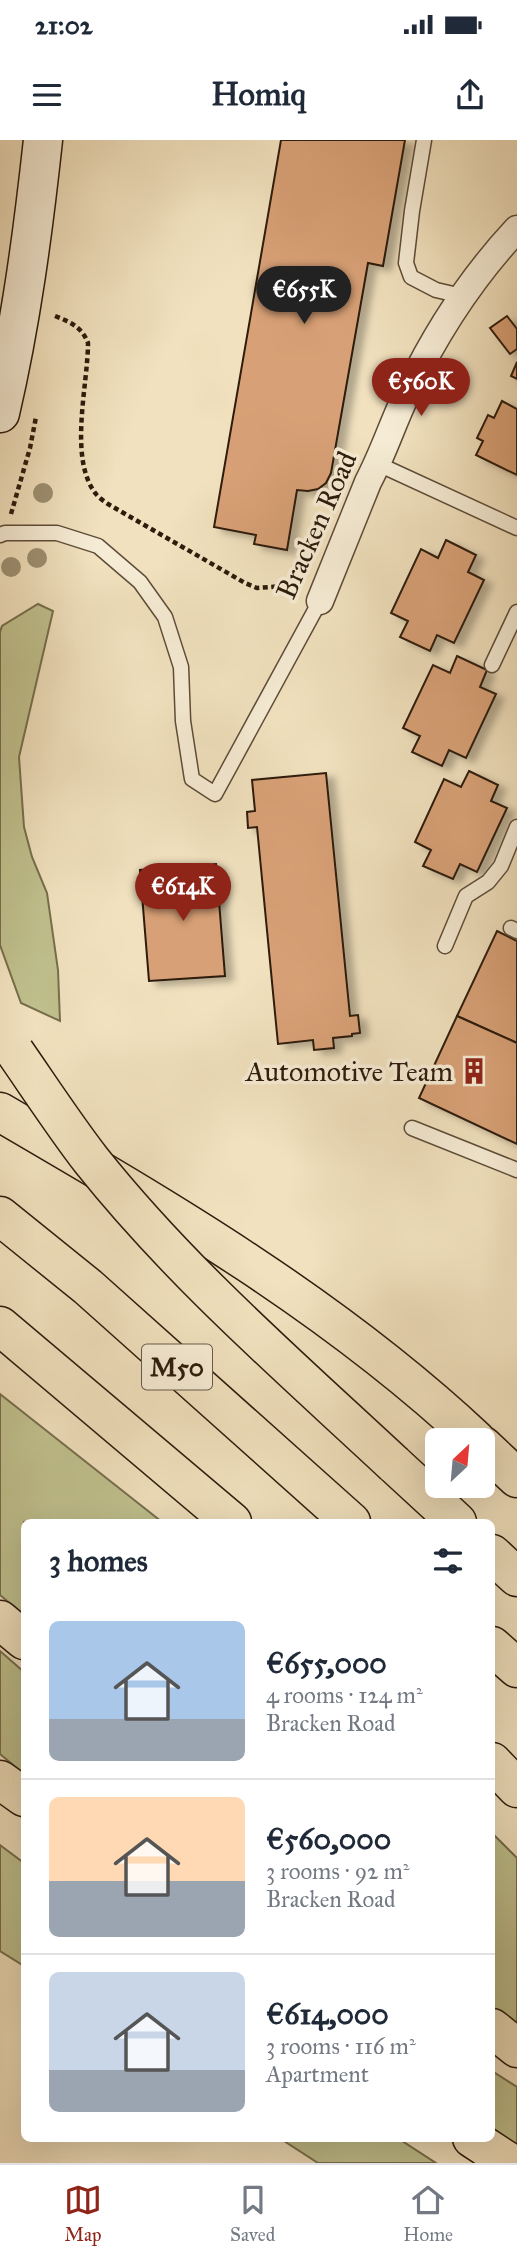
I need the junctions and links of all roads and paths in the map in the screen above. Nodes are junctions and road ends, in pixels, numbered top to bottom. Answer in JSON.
{"nodes":[{"id":1,"x":43,"y":140,"type":"edge"},
{"id":2,"x":424,"y":140,"type":"edge"},
{"id":3,"x":517,"y":229,"type":"edge"},
{"id":4,"x":462,"y":296,"type":"junction"},
{"id":5,"x":55,"y":316,"type":"dead end"},
{"id":6,"x":0,"y":413,"type":"edge"},
{"id":7,"x":378,"y":464,"type":"junction"},
{"id":8,"x":517,"y":528,"type":"edge"},
{"id":9,"x":0,"y":535,"type":"edge"},
{"id":10,"x":311,"y":592,"type":"junction"},
{"id":11,"x":517,"y":612,"type":"edge"},
{"id":12,"x":492,"y":665,"type":"dead end"},
{"id":13,"x":517,"y":827,"type":"edge"},
{"id":14,"x":445,"y":946,"type":"dead end"},
{"id":15,"x":7,"y":1042,"type":"edge"},
{"id":16,"x":0,"y":1112,"type":"edge"},
{"id":17,"x":412,"y":1128,"type":"dead end"},
{"id":18,"x":517,"y":1170,"type":"edge"},
{"id":19,"x":0,"y":1216,"type":"edge"},
{"id":20,"x":0,"y":1326,"type":"edge"},
{"id":21,"x":463,"y":1428,"type":"edge"},
{"id":22,"x":495,"y":1458,"type":"edge"},
{"id":23,"x":517,"y":1478,"type":"edge"},
{"id":24,"x":228,"y":1519,"type":"edge"},
{"id":25,"x":348,"y":1519,"type":"edge"},
{"id":26,"x":454,"y":1519,"type":"edge"},
{"id":27,"x":495,"y":1557,"type":"edge"},
{"id":28,"x":517,"y":1577,"type":"edge"},
{"id":29,"x":0,"y":1619,"type":"edge"},
{"id":30,"x":21,"y":1637,"type":"edge"},
{"id":31,"x":495,"y":1649,"type":"edge"},
{"id":32,"x":517,"y":1668,"type":"edge"},
{"id":33,"x":495,"y":1765,"type":"edge"},
{"id":34,"x":517,"y":1788,"type":"edge"},
{"id":35,"x":495,"y":2030,"type":"edge"},
{"id":36,"x":517,"y":2048,"type":"edge"},
{"id":37,"x":478,"y":2142,"type":"edge"},
{"id":38,"x":510,"y":2163,"type":"edge"}],
"edges":[{"from":1,"to":6,"type":"main road"},
{"from":2,"to":4,"type":"lane"},
{"from":3,"to":4,"type":"street","name":"Bracken Road"},
{"from":4,"to":7,"type":"street","name":"Bracken Road"},
{"from":5,"to":10,"type":"path"},
{"from":7,"to":8,"type":"lane"},
{"from":7,"to":10,"type":"street","name":"Bracken Road"},
{"from":9,"to":10,"type":"lane","name":"Bracken Road"},
{"from":11,"to":12,"type":"lane"},
{"from":13,"to":14,"type":"lane"},
{"from":15,"to":26,"type":"highway","bridge":true},
{"from":16,"to":21,"type":"highway"},
{"from":17,"to":18,"type":"lane"},
{"from":19,"to":25,"type":"highway","number":"M50"},
{"from":20,"to":24,"type":"highway"},
{"from":22,"to":23,"type":"highway"},
{"from":27,"to":28,"type":"highway"},
{"from":29,"to":30,"type":"highway"},
{"from":31,"to":32,"type":"highway"},
{"from":33,"to":34,"type":"highway"},
{"from":35,"to":36,"type":"highway"},
{"from":37,"to":38,"type":"highway"}]}
